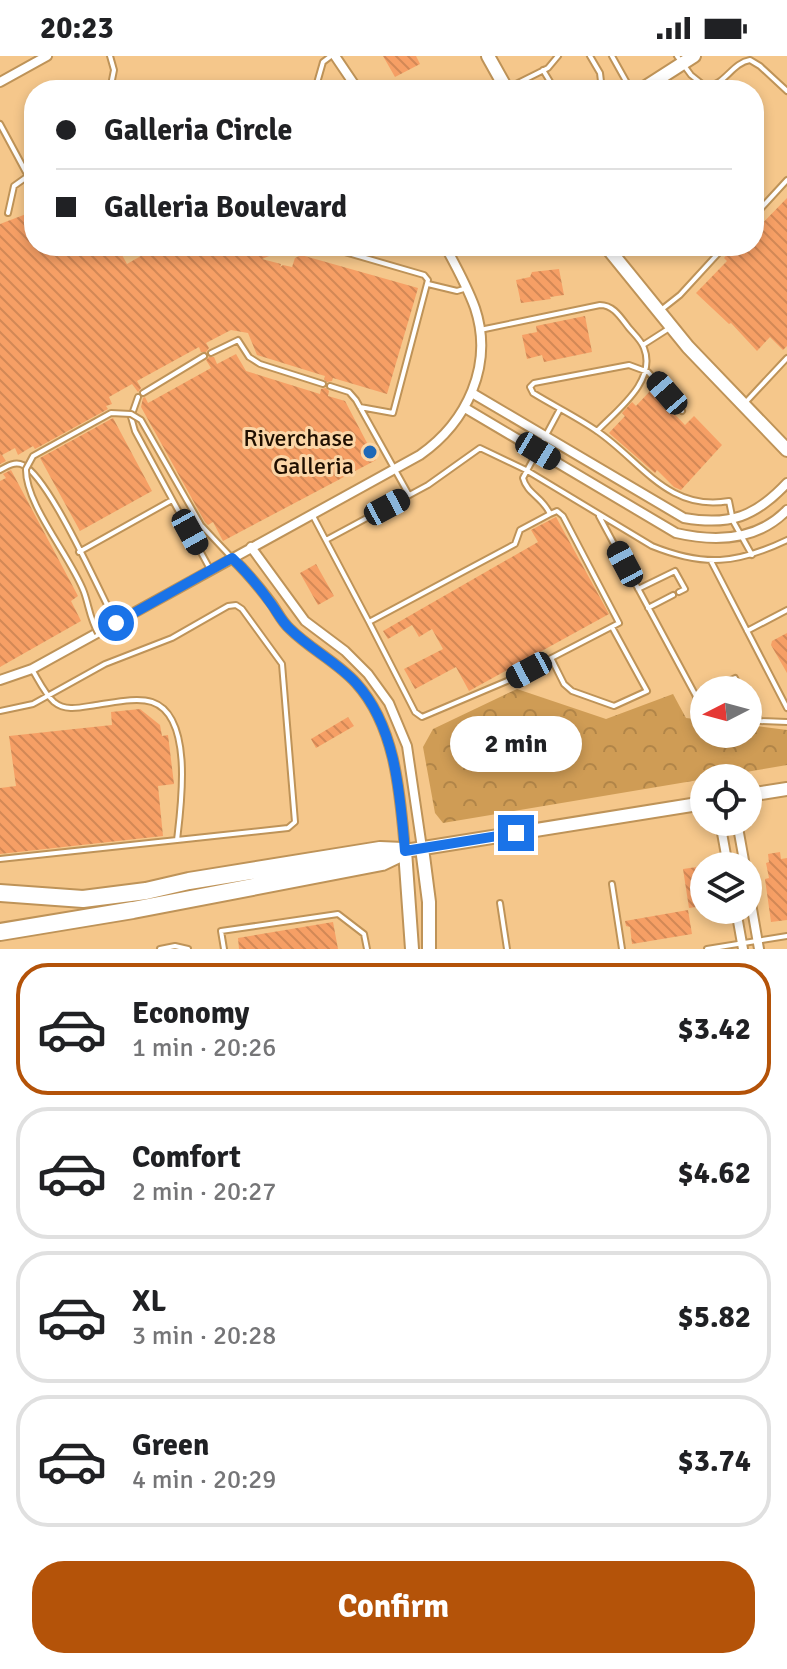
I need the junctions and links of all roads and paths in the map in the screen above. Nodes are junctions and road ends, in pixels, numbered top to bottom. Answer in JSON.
{"nodes":[{"id":1,"x":47,"y":56,"type":"edge"},
{"id":2,"x":110,"y":56,"type":"edge"},
{"id":3,"x":333,"y":56,"type":"edge"},
{"id":4,"x":488,"y":56,"type":"edge"},
{"id":5,"x":558,"y":56,"type":"edge"},
{"id":6,"x":590,"y":56,"type":"edge"},
{"id":7,"x":612,"y":56,"type":"edge"},
{"id":8,"x":694,"y":56,"type":"edge"},
{"id":9,"x":679,"y":60,"type":"edge"},
{"id":10,"x":543,"y":70,"type":"junction"},
{"id":11,"x":112,"y":80,"type":"edge"},
{"id":12,"x":318,"y":80,"type":"edge"},
{"id":13,"x":351,"y":80,"type":"edge"},
{"id":14,"x":501,"y":80,"type":"edge"},
{"id":15,"x":525,"y":80,"type":"edge"},
{"id":16,"x":549,"y":80,"type":"edge"},
{"id":17,"x":601,"y":80,"type":"edge"},
{"id":18,"x":625,"y":80,"type":"edge"},
{"id":19,"x":654,"y":80,"type":"edge"},
{"id":20,"x":695,"y":80,"type":"edge"},
{"id":21,"x":723,"y":80,"type":"edge"},
{"id":22,"x":0,"y":82,"type":"edge"},
{"id":23,"x":787,"y":91,"type":"edge"},
{"id":24,"x":0,"y":124,"type":"edge"},
{"id":25,"x":24,"y":169,"type":"edge"},
{"id":26,"x":24,"y":179,"type":"edge"},
{"id":27,"x":787,"y":180,"type":"edge"},
{"id":28,"x":764,"y":205,"type":"edge"},
{"id":29,"x":8,"y":213,"type":"dead end"},
{"id":30,"x":358,"y":256,"type":"edge"},
{"id":31,"x":450,"y":256,"type":"edge"},
{"id":32,"x":614,"y":256,"type":"edge"},
{"id":33,"x":716,"y":256,"type":"edge"},
{"id":34,"x":428,"y":284,"type":"junction"},
{"id":35,"x":467,"y":288,"type":"junction"},
{"id":36,"x":659,"y":312,"type":"junction"},
{"id":37,"x":671,"y":327,"type":"junction"},
{"id":38,"x":480,"y":330,"type":"junction"},
{"id":39,"x":643,"y":345,"type":"junction"},
{"id":40,"x":211,"y":353,"type":"dead end"},
{"id":41,"x":204,"y":356,"type":"dead end"},
{"id":42,"x":787,"y":358,"type":"edge"},
{"id":43,"x":644,"y":370,"type":"junction"},
{"id":44,"x":323,"y":384,"type":"dead end"},
{"id":45,"x":330,"y":386,"type":"dead end"},
{"id":46,"x":472,"y":393,"type":"junction"},
{"id":47,"x":743,"y":405,"type":"junction"},
{"id":48,"x":360,"y":407,"type":"junction"},
{"id":49,"x":465,"y":408,"type":"junction"},
{"id":50,"x":560,"y":409,"type":"junction"},
{"id":51,"x":682,"y":411,"type":"dead end"},
{"id":52,"x":597,"y":431,"type":"junction"},
{"id":53,"x":547,"y":437,"type":"junction"},
{"id":54,"x":787,"y":450,"type":"edge"},
{"id":55,"x":538,"y":451,"type":"junction"},
{"id":56,"x":395,"y":468,"type":"junction"},
{"id":57,"x":0,"y":470,"type":"edge"},
{"id":58,"x":526,"y":470,"type":"junction"},
{"id":59,"x":787,"y":483,"type":"edge"},
{"id":60,"x":409,"y":495,"type":"junction"},
{"id":61,"x":172,"y":500,"type":"junction"},
{"id":62,"x":787,"y":510,"type":"edge"},
{"id":63,"x":312,"y":514,"type":"junction"},
{"id":64,"x":550,"y":514,"type":"junction"},
{"id":65,"x":598,"y":514,"type":"junction"},
{"id":66,"x":733,"y":521,"type":"junction"},
{"id":67,"x":742,"y":535,"type":"junction"},
{"id":68,"x":326,"y":540,"type":"junction"},
{"id":69,"x":787,"y":540,"type":"edge"},
{"id":70,"x":251,"y":547,"type":"junction"},
{"id":71,"x":79,"y":552,"type":"junction"},
{"id":72,"x":752,"y":555,"type":"junction"},
{"id":73,"x":232,"y":558,"type":"junction"},
{"id":74,"x":711,"y":561,"type":"junction"},
{"id":75,"x":211,"y":570,"type":"junction"},
{"id":76,"x":638,"y":589,"type":"junction"},
{"id":77,"x":679,"y":592,"type":"dead end"},
{"id":78,"x":673,"y":595,"type":"dead end"},
{"id":79,"x":648,"y":608,"type":"junction"},
{"id":80,"x":787,"y":610,"type":"edge"},
{"id":81,"x":369,"y":622,"type":"junction"},
{"id":82,"x":116,"y":623,"type":"junction"},
{"id":83,"x":612,"y":627,"type":"junction"},
{"id":84,"x":747,"y":631,"type":"junction"},
{"id":85,"x":98,"y":633,"type":"junction"},
{"id":86,"x":551,"y":658,"type":"junction"},
{"id":87,"x":32,"y":669,"type":"junction"},
{"id":88,"x":0,"y":680,"type":"edge"},
{"id":89,"x":690,"y":687,"type":"edge"},
{"id":90,"x":50,"y":696,"type":"junction"},
{"id":91,"x":787,"y":708,"type":"edge"},
{"id":92,"x":0,"y":711,"type":"edge"},
{"id":93,"x":762,"y":721,"type":"edge"},
{"id":94,"x":787,"y":722,"type":"edge"},
{"id":95,"x":787,"y":789,"type":"edge"},
{"id":96,"x":762,"y":793,"type":"edge"},
{"id":97,"x":690,"y":805,"type":"edge"},
{"id":98,"x":177,"y":840,"type":"junction"},
{"id":99,"x":422,"y":848,"type":"junction"},
{"id":100,"x":405,"y":851,"type":"junction"},
{"id":101,"x":0,"y":859,"type":"edge"},
{"id":102,"x":612,"y":884,"type":"dead end"},
{"id":103,"x":0,"y":893,"type":"edge"},
{"id":104,"x":500,"y":903,"type":"dead end"},
{"id":105,"x":739,"y":924,"type":"edge"},
{"id":106,"x":754,"y":924,"type":"edge"},
{"id":107,"x":0,"y":932,"type":"edge"},
{"id":108,"x":787,"y":936,"type":"edge"},
{"id":109,"x":758,"y":945,"type":"edge"},
{"id":110,"x":743,"y":946,"type":"edge"},
{"id":111,"x":160,"y":949,"type":"edge"},
{"id":112,"x":188,"y":949,"type":"edge"},
{"id":113,"x":224,"y":949,"type":"edge"},
{"id":114,"x":367,"y":949,"type":"edge"},
{"id":115,"x":412,"y":949,"type":"edge"},
{"id":116,"x":429,"y":949,"type":"edge"},
{"id":117,"x":507,"y":949,"type":"edge"},
{"id":118,"x":622,"y":949,"type":"edge"},
{"id":119,"x":707,"y":949,"type":"edge"}],
"edges":[{"from":1,"to":22,"type":"street"},
{"from":2,"to":11,"type":"lane"},
{"from":3,"to":12,"type":"lane"},
{"from":3,"to":13,"type":"street"},
{"from":4,"to":14,"type":"main road"},
{"from":5,"to":10,"type":"lane"},
{"from":6,"to":17,"type":"lane"},
{"from":7,"to":18,"type":"lane"},
{"from":8,"to":9,"type":"main road"},
{"from":9,"to":19,"type":"main road"},
{"from":9,"to":20,"type":"lane"},
{"from":10,"to":15,"type":"lane"},
{"from":10,"to":16,"type":"lane"},
{"from":21,"to":23,"type":"lane"},
{"from":24,"to":25,"type":"lane"},
{"from":26,"to":29,"type":"lane"},
{"from":27,"to":28,"type":"lane"},
{"from":30,"to":34,"type":"lane"},
{"from":31,"to":35,"type":"street"},
{"from":32,"to":36,"type":"main road"},
{"from":33,"to":36,"type":"lane"},
{"from":34,"to":35,"type":"lane"},
{"from":34,"to":48,"type":"lane"},
{"from":35,"to":38,"type":"street"},
{"from":36,"to":37,"type":"main road"},
{"from":37,"to":39,"type":"lane"},
{"from":37,"to":47,"type":"main road"},
{"from":38,"to":39,"type":"lane"},
{"from":38,"to":46,"type":"street"},
{"from":39,"to":43,"type":"lane"},
{"from":40,"to":44,"type":"lane"},
{"from":41,"to":61,"type":"lane"},
{"from":42,"to":47,"type":"lane"},
{"from":43,"to":50,"type":"lane"},
{"from":43,"to":51,"type":"lane"},
{"from":43,"to":52,"type":"lane"},
{"from":45,"to":48,"type":"lane"},
{"from":46,"to":49,"type":"street"},
{"from":46,"to":53,"type":"street"},
{"from":47,"to":54,"type":"main road"},
{"from":48,"to":56,"type":"lane"},
{"from":49,"to":55,"type":"street"},
{"from":49,"to":56,"type":"street"},
{"from":50,"to":52,"type":"lane"},
{"from":50,"to":53,"type":"lane"},
{"from":52,"to":66,"type":"lane"},
{"from":53,"to":55,"type":"lane"},
{"from":53,"to":66,"type":"street"},
{"from":55,"to":58,"type":"lane"},
{"from":55,"to":67,"type":"street"},
{"from":56,"to":60,"type":"lane"},
{"from":56,"to":63,"type":"street"},
{"from":57,"to":71,"type":"lane"},
{"from":58,"to":60,"type":"lane"},
{"from":58,"to":64,"type":"lane"},
{"from":58,"to":65,"type":"lane"},
{"from":59,"to":66,"type":"street"},
{"from":60,"to":68,"type":"lane"},
{"from":61,"to":71,"type":"lane"},
{"from":61,"to":75,"type":"lane"},
{"from":62,"to":67,"type":"street"},
{"from":63,"to":68,"type":"lane"},
{"from":63,"to":70,"type":"street"},
{"from":64,"to":81,"type":"lane"},
{"from":64,"to":83,"type":"lane"},
{"from":65,"to":74,"type":"lane"},
{"from":65,"to":76,"type":"lane"},
{"from":66,"to":67,"type":"lane"},
{"from":67,"to":72,"type":"lane"},
{"from":68,"to":81,"type":"lane"},
{"from":69,"to":72,"type":"lane"},
{"from":70,"to":73,"type":"street"},
{"from":70,"to":99,"type":"street"},
{"from":71,"to":82,"type":"lane"},
{"from":72,"to":74,"type":"lane"},
{"from":73,"to":75,"type":"street"},
{"from":73,"to":85,"type":"lane","bridge":true},
{"from":73,"to":100,"type":"street"},
{"from":74,"to":84,"type":"lane"},
{"from":75,"to":82,"type":"street"},
{"from":76,"to":77,"type":"lane"},
{"from":76,"to":79,"type":"lane"},
{"from":78,"to":79,"type":"lane"},
{"from":79,"to":89,"type":"lane"},
{"from":80,"to":84,"type":"lane"},
{"from":81,"to":86,"type":"lane"},
{"from":82,"to":85,"type":"street"},
{"from":83,"to":86,"type":"lane"},
{"from":83,"to":86,"type":"lane"},
{"from":84,"to":91,"type":"lane"},
{"from":85,"to":87,"type":"street"},
{"from":87,"to":88,"type":"street"},
{"from":87,"to":90,"type":"lane"},
{"from":90,"to":92,"type":"lane"},
{"from":90,"to":98,"type":"lane"},
{"from":90,"to":98,"type":"lane"},
{"from":93,"to":94,"type":"lane"},
{"from":95,"to":96,"type":"main road"},
{"from":97,"to":99,"type":"main road"},
{"from":98,"to":101,"type":"lane"},
{"from":99,"to":100,"type":"main road"},
{"from":99,"to":116,"type":"main road"},
{"from":100,"to":103,"type":"highway"},
{"from":100,"to":107,"type":"highway"},
{"from":100,"to":115,"type":"main road"},
{"from":102,"to":118,"type":"lane"},
{"from":104,"to":117,"type":"lane"},
{"from":105,"to":110,"type":"street"},
{"from":106,"to":109,"type":"street"},
{"from":108,"to":109,"type":"lane"},
{"from":109,"to":110,"type":"lane"},
{"from":110,"to":119,"type":"lane"},
{"from":111,"to":112,"type":"lane"},
{"from":113,"to":114,"type":"lane"}]}
